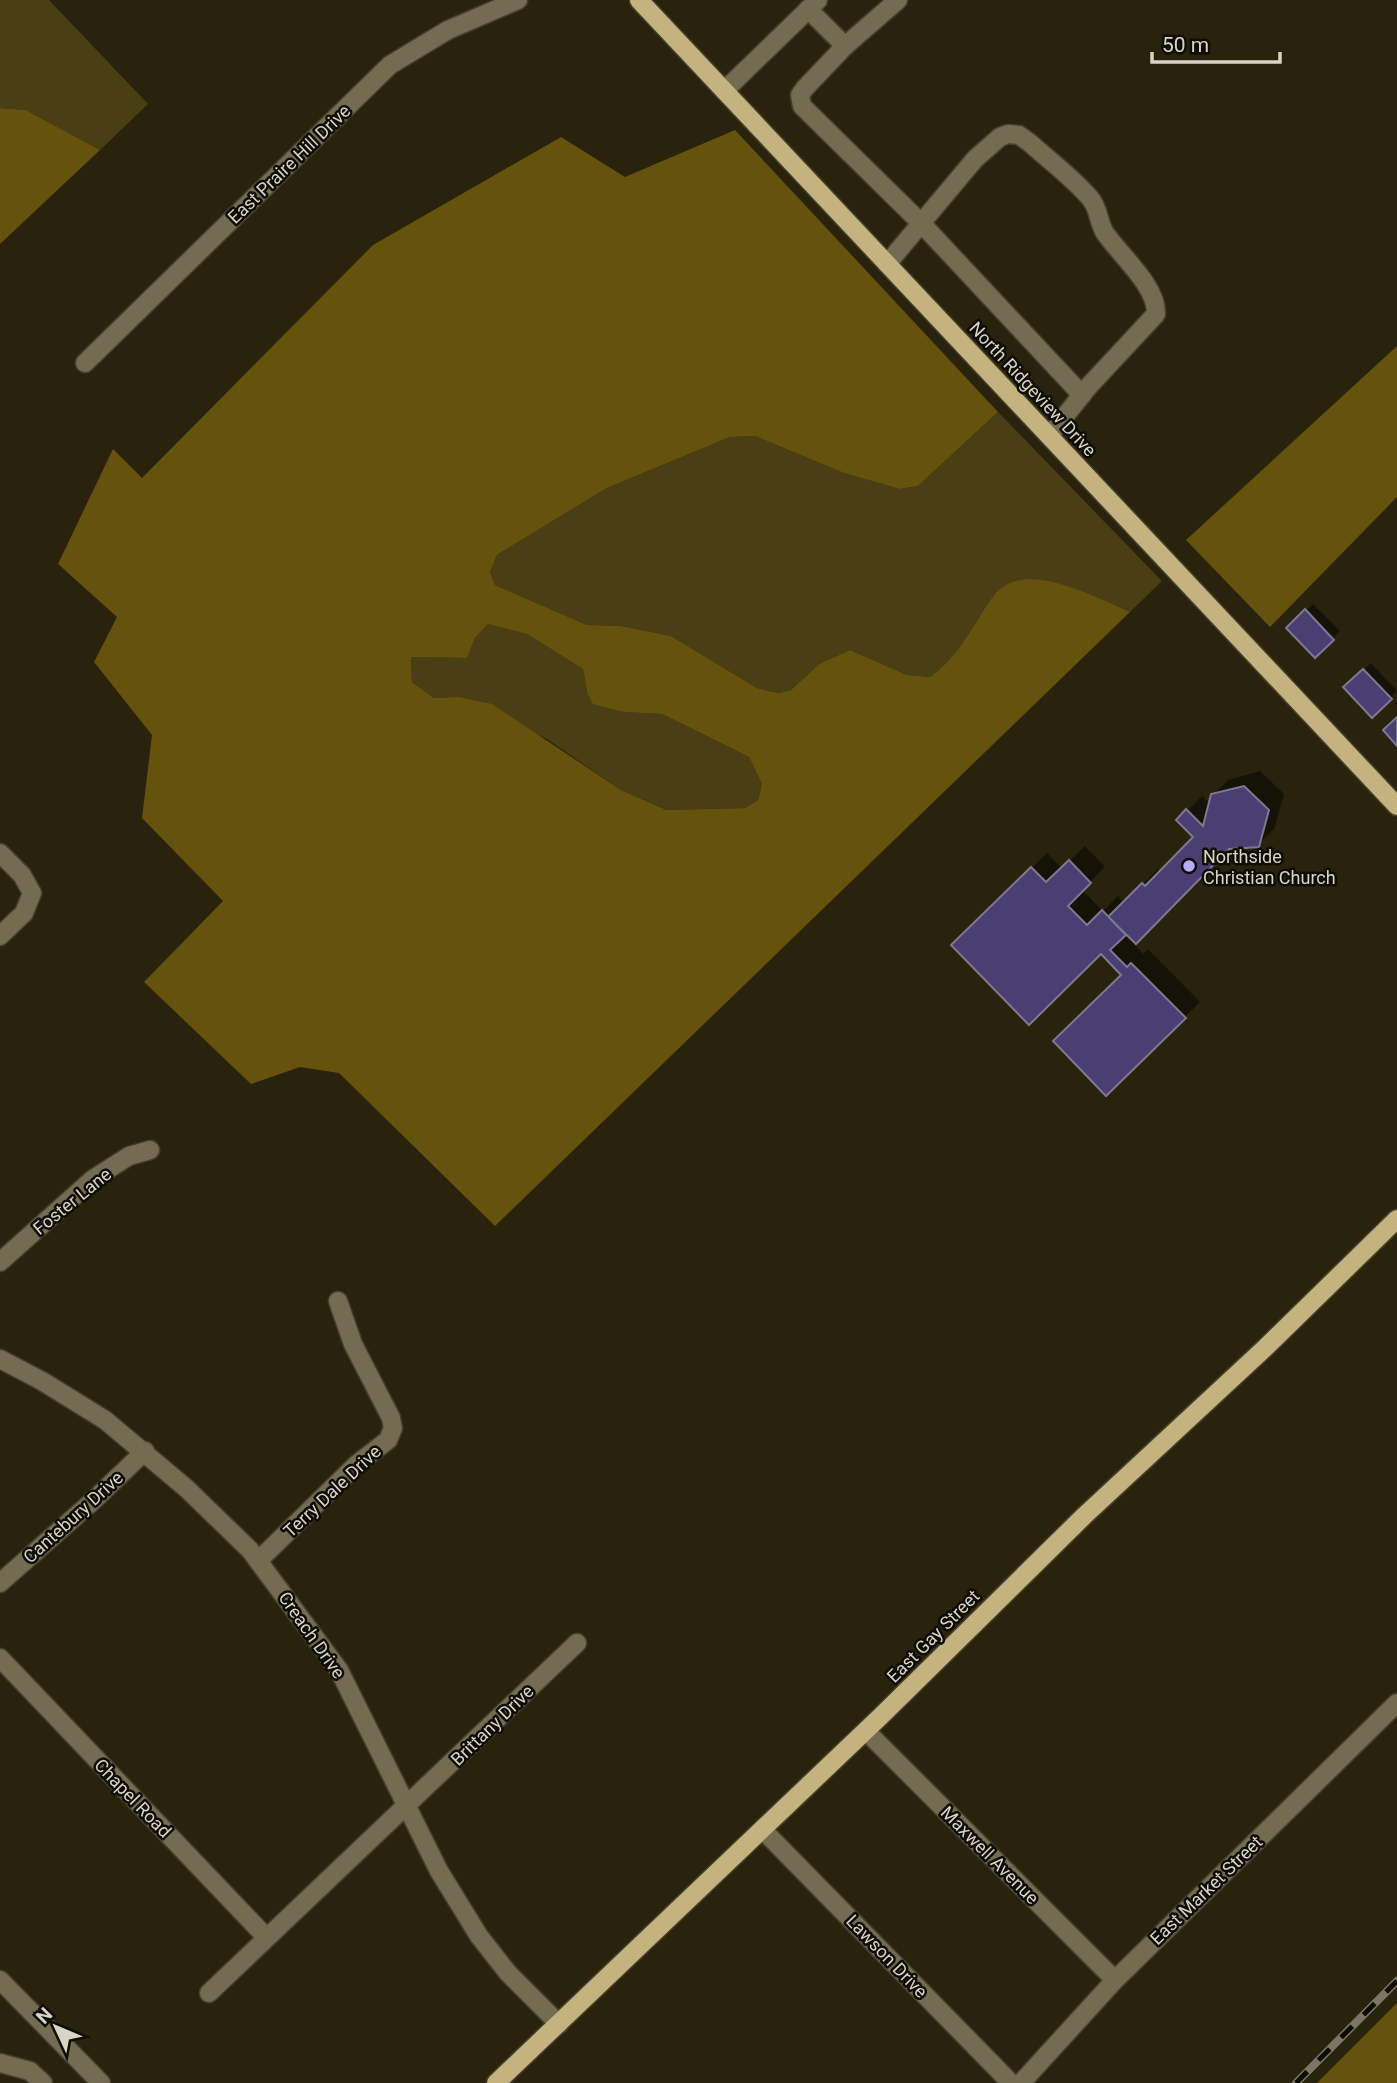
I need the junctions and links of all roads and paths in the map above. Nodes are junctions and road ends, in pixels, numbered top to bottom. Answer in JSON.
{"nodes":[{"id":1,"x":518,"y":0,"type":"edge"},
{"id":2,"x":639,"y":0,"type":"edge"},
{"id":3,"x":898,"y":0,"type":"edge"},
{"id":4,"x":813,"y":5,"type":"edge"},
{"id":5,"x":845,"y":46,"type":"junction"},
{"id":6,"x":724,"y":91,"type":"junction"},
{"id":7,"x":922,"y":224,"type":"junction"},
{"id":8,"x":887,"y":264,"type":"junction"},
{"id":9,"x":85,"y":363,"type":"dead end"},
{"id":10,"x":1082,"y":395,"type":"junction"},
{"id":11,"x":1049,"y":436,"type":"junction"},
{"id":12,"x":1397,"y":806,"type":"edge"},
{"id":13,"x":0,"y":853,"type":"edge"},
{"id":14,"x":0,"y":936,"type":"edge"},
{"id":15,"x":150,"y":1150,"type":"dead end"},
{"id":16,"x":1397,"y":1219,"type":"edge"},
{"id":17,"x":0,"y":1262,"type":"edge"},
{"id":18,"x":338,"y":1301,"type":"dead end"},
{"id":19,"x":0,"y":1359,"type":"edge"},
{"id":20,"x":145,"y":1451,"type":"junction"},
{"id":21,"x":258,"y":1561,"type":"junction"},
{"id":22,"x":0,"y":1583,"type":"edge"},
{"id":23,"x":577,"y":1643,"type":"dead end"},
{"id":24,"x":0,"y":1658,"type":"edge"},
{"id":25,"x":1397,"y":1703,"type":"edge"},
{"id":26,"x":866,"y":1731,"type":"junction"},
{"id":27,"x":406,"y":1807,"type":"junction"},
{"id":28,"x":763,"y":1830,"type":"junction"},
{"id":29,"x":266,"y":1937,"type":"junction"},
{"id":30,"x":0,"y":1980,"type":"edge"},
{"id":31,"x":1115,"y":1980,"type":"junction"},
{"id":32,"x":209,"y":1993,"type":"dead end"},
{"id":33,"x":559,"y":2024,"type":"junction"},
{"id":34,"x":0,"y":2063,"type":"edge"},
{"id":35,"x":43,"y":2083,"type":"edge"},
{"id":36,"x":101,"y":2083,"type":"edge"},
{"id":37,"x":496,"y":2083,"type":"edge"},
{"id":38,"x":1010,"y":2083,"type":"edge"},
{"id":39,"x":1021,"y":2083,"type":"edge"}],
"edges":[{"from":1,"to":9,"type":"street","name":"East Praire Hill Drive"},
{"from":2,"to":6,"type":"main road","name":"North Ridgeview Drive"},
{"from":3,"to":5,"type":"street"},
{"from":4,"to":5,"type":"street"},
{"from":4,"to":6,"type":"street"},
{"from":5,"to":7,"type":"street"},
{"from":6,"to":8,"type":"main road","name":"North Ridgeview Drive"},
{"from":7,"to":8,"type":"street"},
{"from":7,"to":10,"type":"street"},
{"from":7,"to":10,"type":"street"},
{"from":8,"to":11,"type":"main road","name":"North Ridgeview Drive"},
{"from":10,"to":11,"type":"street"},
{"from":11,"to":12,"type":"main road","name":"North Ridgeview Drive"},
{"from":13,"to":14,"type":"street"},
{"from":15,"to":17,"type":"street","name":"Foster Lane"},
{"from":16,"to":26,"type":"main road","name":"East Gay Street"},
{"from":18,"to":21,"type":"street","name":"Terry Dale Drive"},
{"from":19,"to":20,"type":"street","name":"Creach Drive"},
{"from":20,"to":21,"type":"street","name":"Creach Drive"},
{"from":20,"to":22,"type":"street","name":"Cantebury Drive"},
{"from":21,"to":27,"type":"street","name":"Creach Drive"},
{"from":23,"to":27,"type":"street","name":"Brittany Drive"},
{"from":24,"to":29,"type":"street","name":"Chapel Road"},
{"from":25,"to":31,"type":"street","name":"East Market Street"},
{"from":26,"to":28,"type":"main road","name":"East Gay Street"},
{"from":26,"to":31,"type":"street","name":"Maxwell Avenue"},
{"from":27,"to":29,"type":"street"},
{"from":27,"to":33,"type":"street","name":"Creach Drive"},
{"from":28,"to":33,"type":"main road","name":"East Gay Street"},
{"from":28,"to":38,"type":"street","name":"Lawson Drive"},
{"from":29,"to":32,"type":"street"},
{"from":30,"to":36,"type":"street"},
{"from":31,"to":39,"type":"street","name":"East Market Street"},
{"from":33,"to":37,"type":"main road","name":"East Gay Street"},
{"from":34,"to":35,"type":"street"}]}
